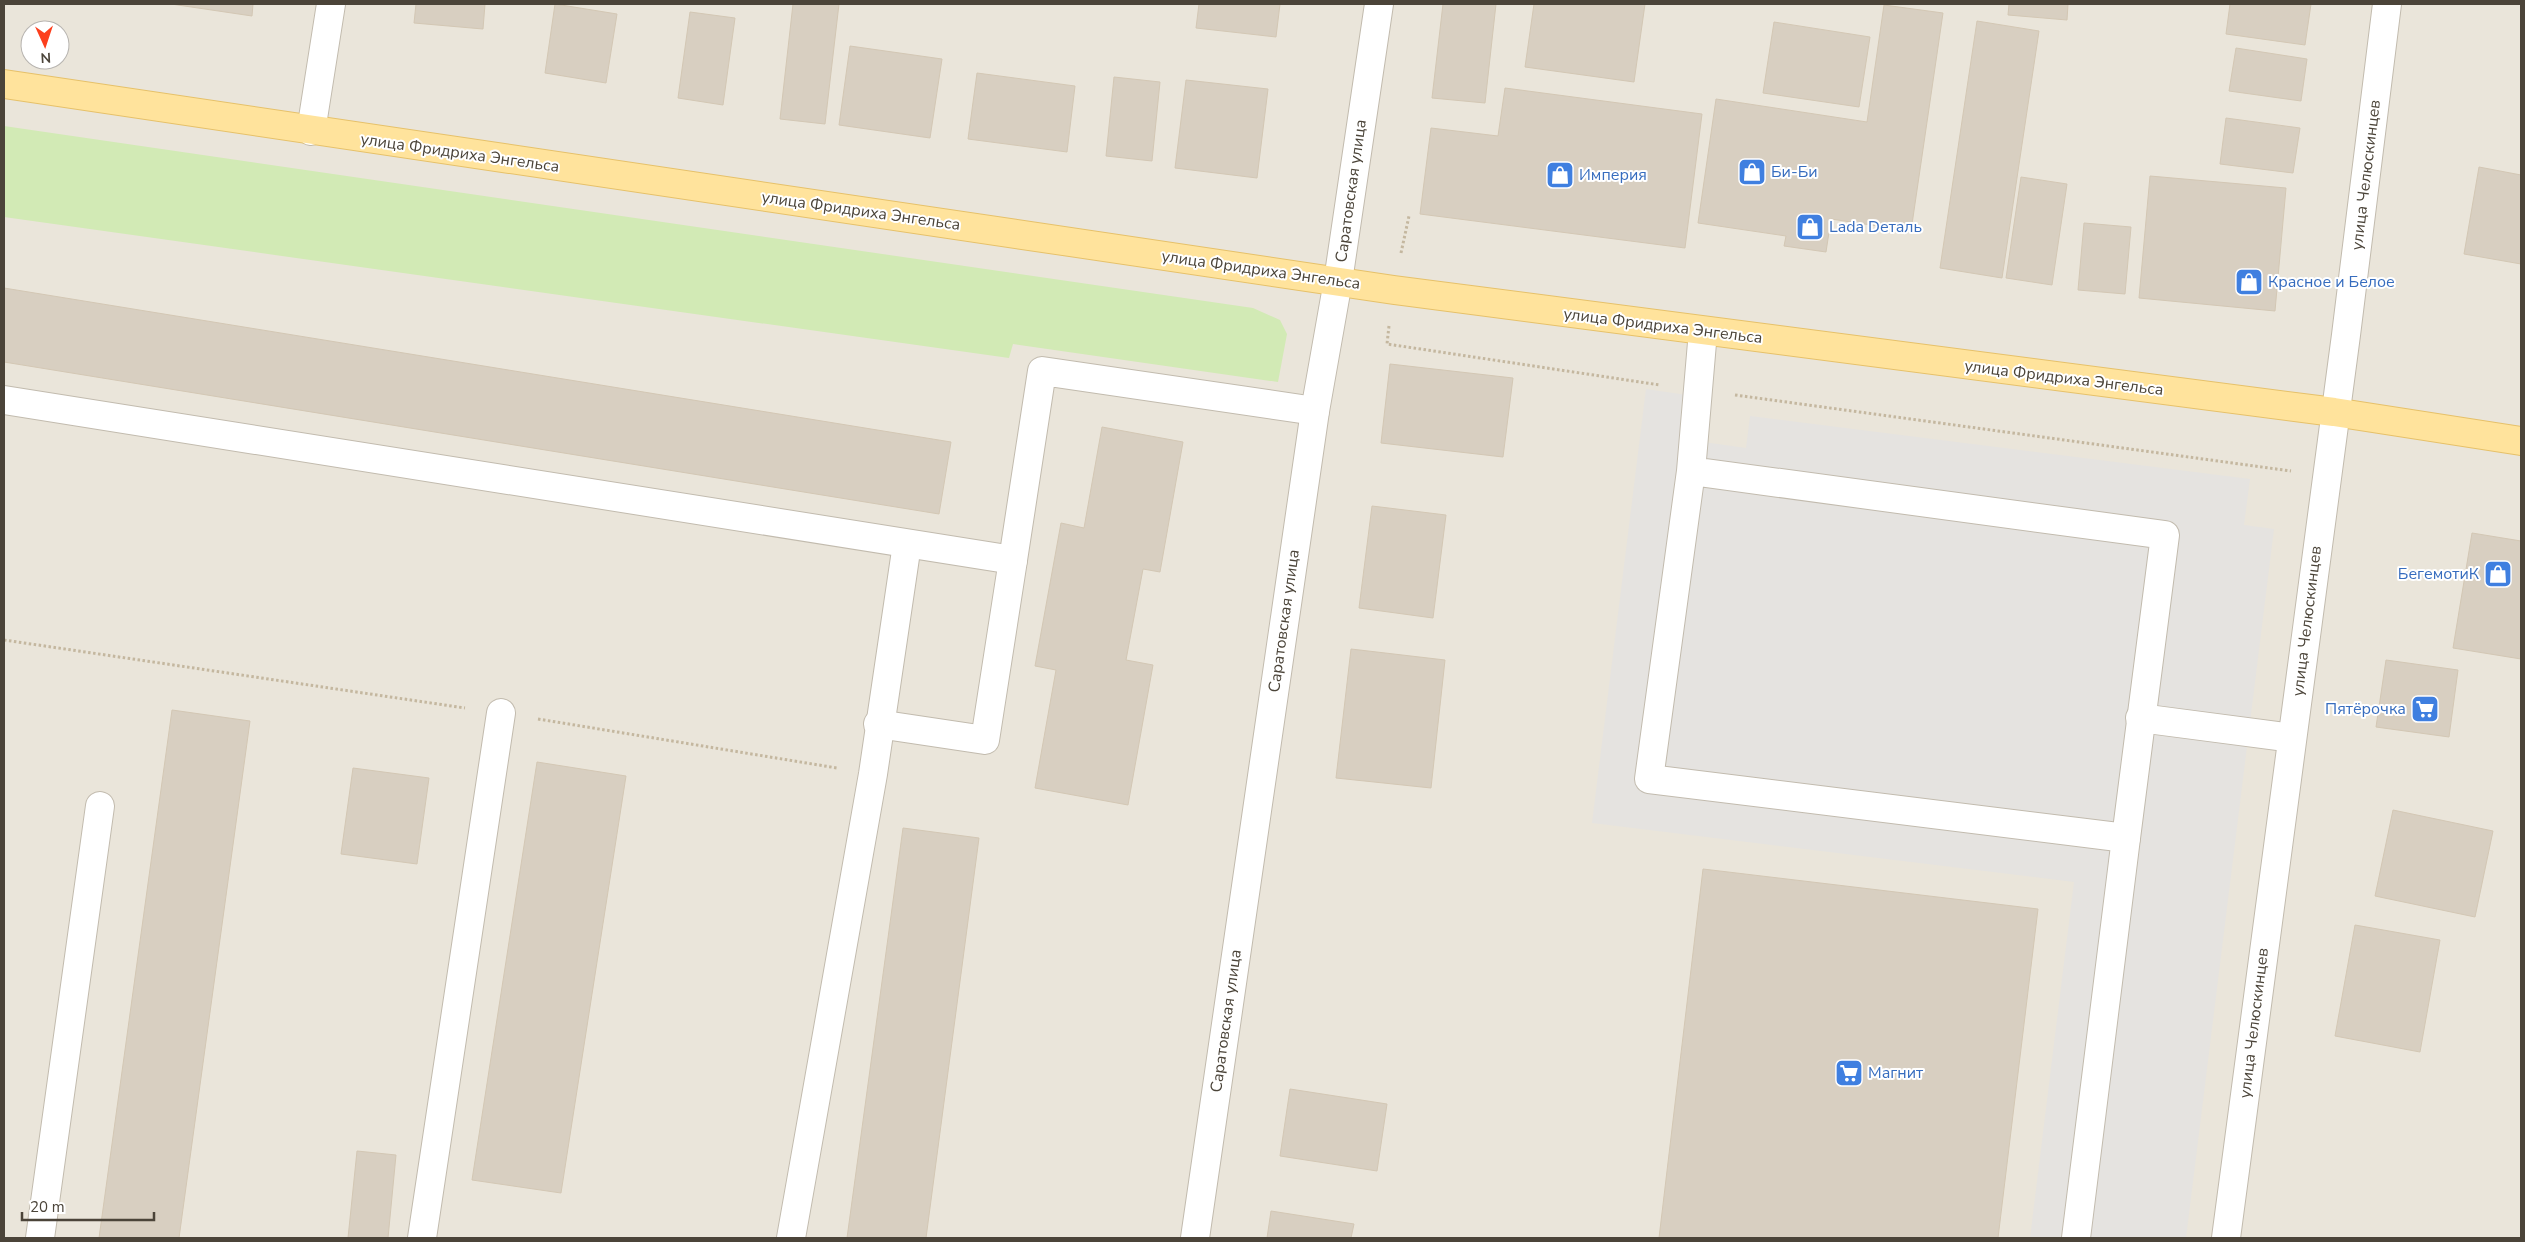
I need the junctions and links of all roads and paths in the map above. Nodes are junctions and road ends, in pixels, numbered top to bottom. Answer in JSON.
{"nodes":[{"id":1,"x":330,"y":4,"type":"edge"},
{"id":2,"x":1378,"y":4,"type":"edge"},
{"id":3,"x":2387,"y":4,"type":"edge"},
{"id":4,"x":4,"y":84,"type":"edge"},
{"id":5,"x":311,"y":131,"type":"junction"},
{"id":6,"x":1409,"y":216,"type":"dead end"},
{"id":7,"x":1338,"y":282,"type":"junction"},
{"id":8,"x":1394,"y":290,"type":"junction"},
{"id":9,"x":1703,"y":331,"type":"junction"},
{"id":10,"x":1698,"y":390,"type":"junction"},
{"id":11,"x":4,"y":400,"type":"edge"},
{"id":12,"x":2300,"y":408,"type":"junction"},
{"id":13,"x":1315,"y":411,"type":"junction"},
{"id":14,"x":2334,"y":412,"type":"junction"},
{"id":15,"x":2521,"y":442,"type":"edge"},
{"id":16,"x":1691,"y":471,"type":"junction"},
{"id":17,"x":907,"y":544,"type":"junction"},
{"id":18,"x":1013,"y":560,"type":"junction"},
{"id":19,"x":4,"y":640,"type":"edge"},
{"id":20,"x":501,"y":713,"type":"junction"},
{"id":21,"x":2140,"y":718,"type":"junction"},
{"id":22,"x":878,"y":724,"type":"junction"},
{"id":23,"x":2292,"y":738,"type":"junction"},
{"id":24,"x":873,"y":774,"type":"junction"},
{"id":25,"x":100,"y":806,"type":"dead end"},
{"id":26,"x":2126,"y":838,"type":"junction"},
{"id":27,"x":40,"y":1238,"type":"edge"},
{"id":28,"x":422,"y":1238,"type":"edge"},
{"id":29,"x":791,"y":1238,"type":"edge"},
{"id":30,"x":1195,"y":1238,"type":"edge"},
{"id":31,"x":2076,"y":1238,"type":"edge"},
{"id":32,"x":2226,"y":1238,"type":"edge"}],
"edges":[{"from":1,"to":5,"type":"street"},
{"from":2,"to":7,"type":"street","name":"Саратовская улица"},
{"from":3,"to":14,"type":"street","name":"улица Челюскинцев"},
{"from":4,"to":5,"type":"main road","name":"улица Фридриха Энгельса"},
{"from":5,"to":7,"type":"main road","name":"улица Фридриха Энгельса"},
{"from":6,"to":8,"type":"path"},
{"from":7,"to":8,"type":"main road","name":"улица Фридриха Энгельса"},
{"from":7,"to":13,"type":"street","name":"Саратовская улица"},
{"from":8,"to":9,"type":"main road","name":"улица Фридриха Энгельса"},
{"from":8,"to":10,"type":"path"},
{"from":9,"to":10,"type":"street"},
{"from":9,"to":12,"type":"main road","name":"улица Фридриха Энгельса"},
{"from":10,"to":12,"type":"path"},
{"from":10,"to":16,"type":"street"},
{"from":11,"to":17,"type":"street"},
{"from":12,"to":14,"type":"main road","name":"улица Фридриха Энгельса"},
{"from":13,"to":18,"type":"street"},
{"from":13,"to":30,"type":"street","name":"Саратовская улица"},
{"from":14,"to":15,"type":"main road","name":"улица Фридриха Энгельса"},
{"from":14,"to":23,"type":"street","name":"улица Челюскинцев"},
{"from":16,"to":21,"type":"street"},
{"from":16,"to":26,"type":"street"},
{"from":17,"to":18,"type":"street"},
{"from":17,"to":22,"type":"street"},
{"from":18,"to":22,"type":"street"},
{"from":19,"to":20,"type":"path"},
{"from":20,"to":24,"type":"path"},
{"from":20,"to":28,"type":"street"},
{"from":21,"to":23,"type":"street"},
{"from":21,"to":26,"type":"street"},
{"from":22,"to":24,"type":"street"},
{"from":23,"to":32,"type":"street","name":"улица Челюскинцев"},
{"from":24,"to":29,"type":"street"},
{"from":25,"to":27,"type":"street"},
{"from":26,"to":31,"type":"street"}]}
